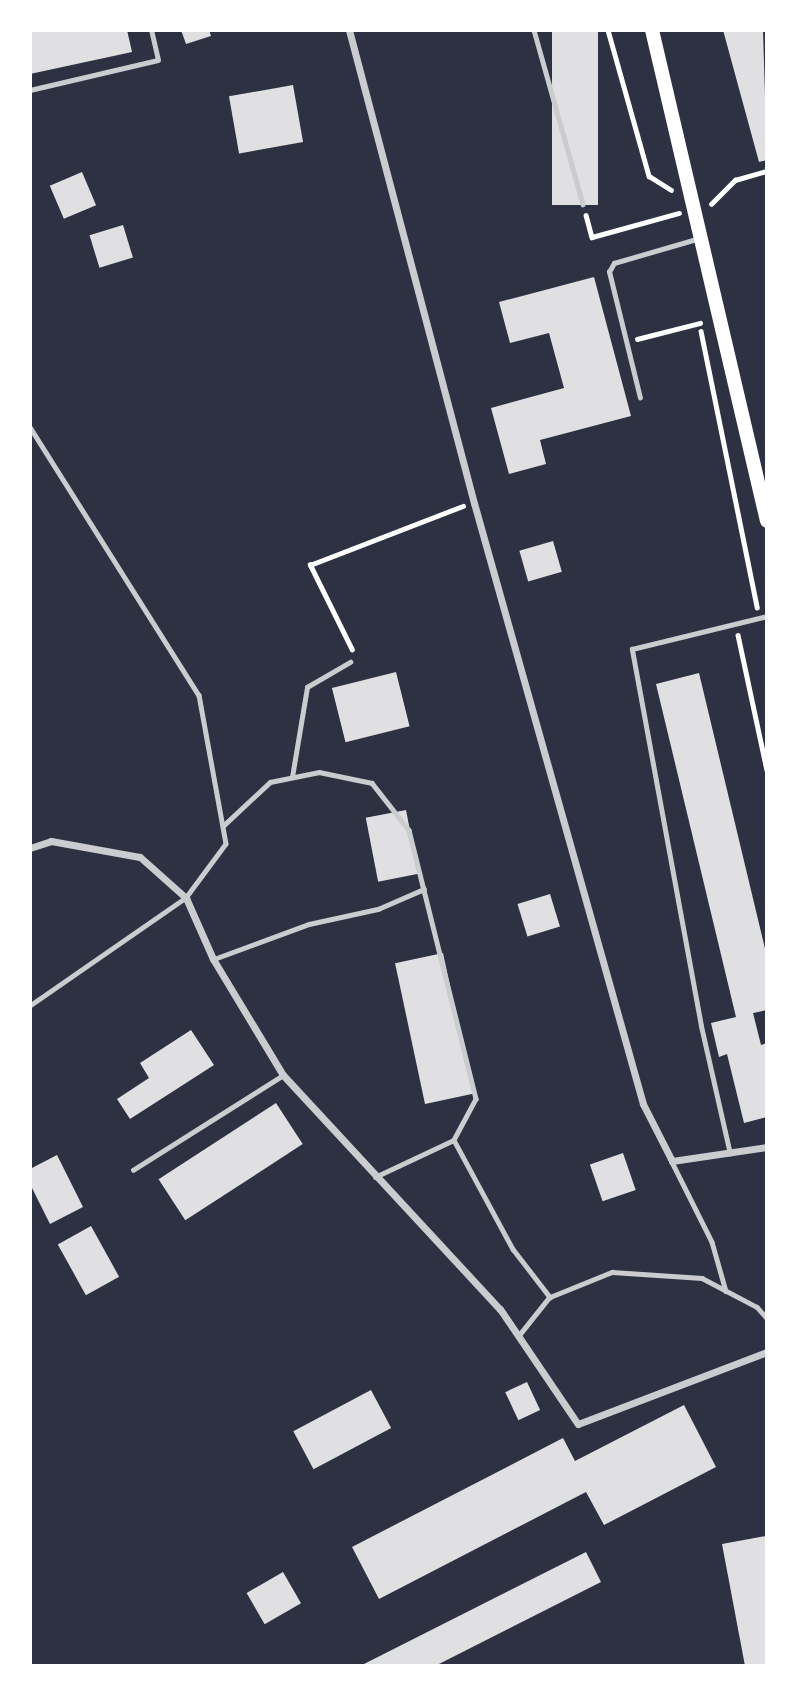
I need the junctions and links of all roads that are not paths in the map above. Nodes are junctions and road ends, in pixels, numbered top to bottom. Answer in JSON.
{"nodes":[{"id":1,"x":151,"y":30,"type":"edge"},
{"id":2,"x":349,"y":30,"type":"edge"},
{"id":3,"x":534,"y":30,"type":"edge"},
{"id":4,"x":652,"y":30,"type":"edge"},
{"id":5,"x":30,"y":90,"type":"edge"},
{"id":6,"x":583,"y":204,"type":"road end"},
{"id":7,"x":701,"y":238,"type":"junction"},
{"id":8,"x":640,"y":398,"type":"dead end"},
{"id":9,"x":30,"y":427,"type":"edge"},
{"id":10,"x":767,"y":521,"type":"edge"},
{"id":11,"x":767,"y":616,"type":"edge"},
{"id":12,"x":349,"y":663,"type":"road end"},
{"id":13,"x":292,"y":778,"type":"junction"},
{"id":14,"x":223,"y":826,"type":"junction"},
{"id":15,"x":30,"y":848,"type":"edge"},
{"id":16,"x":424,"y":889,"type":"junction"},
{"id":17,"x":186,"y":898,"type":"junction"},
{"id":18,"x":213,"y":959,"type":"junction"},
{"id":19,"x":30,"y":1006,"type":"edge"},
{"id":20,"x":283,"y":1075,"type":"junction"},
{"id":21,"x":454,"y":1140,"type":"junction"},
{"id":22,"x":767,"y":1147,"type":"edge"},
{"id":23,"x":730,"y":1155,"type":"junction"},
{"id":24,"x":672,"y":1161,"type":"junction"},
{"id":25,"x":133,"y":1170,"type":"dead end"},
{"id":26,"x":374,"y":1177,"type":"junction"},
{"id":27,"x":726,"y":1291,"type":"junction"},
{"id":28,"x":550,"y":1297,"type":"junction"},
{"id":29,"x":767,"y":1318,"type":"edge"},
{"id":30,"x":519,"y":1336,"type":"junction"},
{"id":31,"x":767,"y":1352,"type":"edge"}],
"edges":[{"from":1,"to":5,"type":"lane"},
{"from":2,"to":24,"type":"street"},
{"from":3,"to":6,"type":"lane"},
{"from":4,"to":7,"type":"main road"},
{"from":7,"to":8,"type":"lane"},
{"from":7,"to":10,"type":"main road"},
{"from":9,"to":14,"type":"lane"},
{"from":11,"to":23,"type":"lane"},
{"from":12,"to":13,"type":"lane"},
{"from":13,"to":14,"type":"lane"},
{"from":13,"to":16,"type":"lane"},
{"from":14,"to":17,"type":"lane"},
{"from":15,"to":17,"type":"street"},
{"from":16,"to":18,"type":"lane"},
{"from":16,"to":21,"type":"lane"},
{"from":17,"to":18,"type":"street"},
{"from":17,"to":19,"type":"lane"},
{"from":18,"to":20,"type":"street"},
{"from":20,"to":25,"type":"lane"},
{"from":20,"to":26,"type":"street"},
{"from":21,"to":26,"type":"lane"},
{"from":21,"to":28,"type":"lane"},
{"from":22,"to":23,"type":"street"},
{"from":23,"to":24,"type":"street"},
{"from":24,"to":27,"type":"lane"},
{"from":26,"to":30,"type":"street"},
{"from":27,"to":28,"type":"lane"},
{"from":27,"to":29,"type":"lane"},
{"from":28,"to":30,"type":"lane"},
{"from":30,"to":31,"type":"street"}]}
